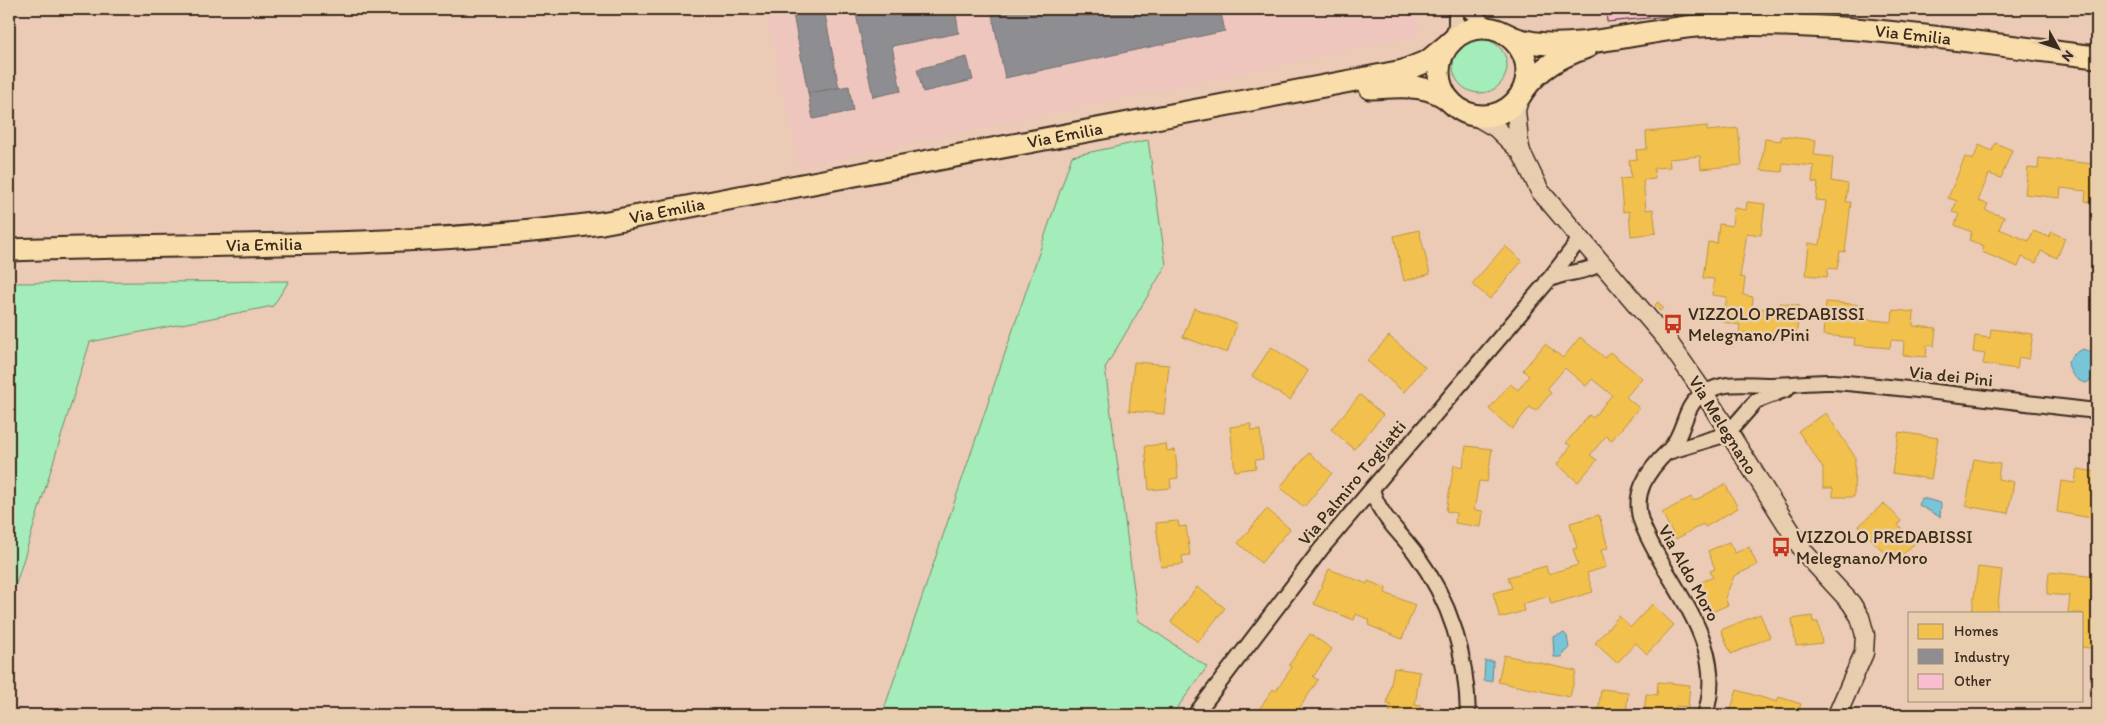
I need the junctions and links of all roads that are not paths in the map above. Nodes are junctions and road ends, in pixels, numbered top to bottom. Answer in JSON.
{"nodes":[{"id":1,"x":1456,"y":9,"type":"edge"},
{"id":2,"x":1468,"y":9,"type":"edge"},
{"id":3,"x":1501,"y":32,"type":"junction"},
{"id":4,"x":1608,"y":39,"type":"junction"},
{"id":5,"x":1452,"y":41,"type":"junction"},
{"id":6,"x":2097,"y":57,"type":"edge"},
{"id":7,"x":1315,"y":88,"type":"junction"},
{"id":8,"x":1521,"y":95,"type":"junction"},
{"id":9,"x":1452,"y":103,"type":"junction"},
{"id":10,"x":1472,"y":114,"type":"junction"},
{"id":11,"x":1521,"y":152,"type":"junction"},
{"id":12,"x":1580,"y":239,"type":"junction"},
{"id":13,"x":9,"y":250,"type":"edge"},
{"id":14,"x":1600,"y":263,"type":"junction"},
{"id":15,"x":1547,"y":282,"type":"junction"},
{"id":16,"x":1802,"y":384,"type":"junction"},
{"id":17,"x":1704,"y":393,"type":"junction"},
{"id":18,"x":2097,"y":411,"type":"edge"},
{"id":19,"x":1728,"y":432,"type":"junction"},
{"id":20,"x":1662,"y":456,"type":"junction"},
{"id":21,"x":1372,"y":489,"type":"junction"},
{"id":22,"x":1195,"y":715,"type":"edge"},
{"id":23,"x":1468,"y":715,"type":"edge"},
{"id":24,"x":1705,"y":715,"type":"edge"},
{"id":25,"x":1837,"y":715,"type":"edge"}],
"edges":[{"from":1,"to":5,"type":"street"},
{"from":2,"to":3,"type":"street"},
{"from":3,"to":4,"type":"main road","name":"Via Emilia"},
{"from":3,"to":5,"type":"main road"},
{"from":3,"to":8,"type":"main road"},
{"from":4,"to":6,"type":"main road","name":"Via Emilia"},
{"from":4,"to":8,"type":"main road","name":"Via Emilia"},
{"from":5,"to":7,"type":"main road","name":"Via Emilia"},
{"from":5,"to":9,"type":"main road"},
{"from":7,"to":9,"type":"main road","name":"Via Emilia"},
{"from":7,"to":13,"type":"main road","name":"Via Emilia"},
{"from":8,"to":10,"type":"main road"},
{"from":8,"to":11,"type":"street","name":"Via Melegnano"},
{"from":9,"to":10,"type":"main road"},
{"from":10,"to":11,"type":"street","name":"Via Melegnano"},
{"from":11,"to":12,"type":"street","name":"Via Melegnano"},
{"from":12,"to":14,"type":"street","name":"Via Melegnano"},
{"from":12,"to":15,"type":"street","name":"Via Palmiro Togliatti"},
{"from":14,"to":15,"type":"street"},
{"from":14,"to":17,"type":"street","name":"Via Melegnano"},
{"from":15,"to":21,"type":"street","name":"Via Palmiro Togliatti"},
{"from":16,"to":17,"type":"street","name":"Via dei Pini"},
{"from":16,"to":18,"type":"street","name":"Via dei Pini"},
{"from":16,"to":19,"type":"street","name":"Via dei Pini"},
{"from":17,"to":19,"type":"street","name":"Via Melegnano"},
{"from":17,"to":20,"type":"street","name":"Via Aldo Moro"},
{"from":19,"to":20,"type":"street"},
{"from":19,"to":25,"type":"street","name":"Via Melegnano"},
{"from":20,"to":24,"type":"street","name":"Via Aldo Moro"},
{"from":21,"to":22,"type":"street","name":"Via Palmiro Togliatti"},
{"from":21,"to":23,"type":"street"}]}
